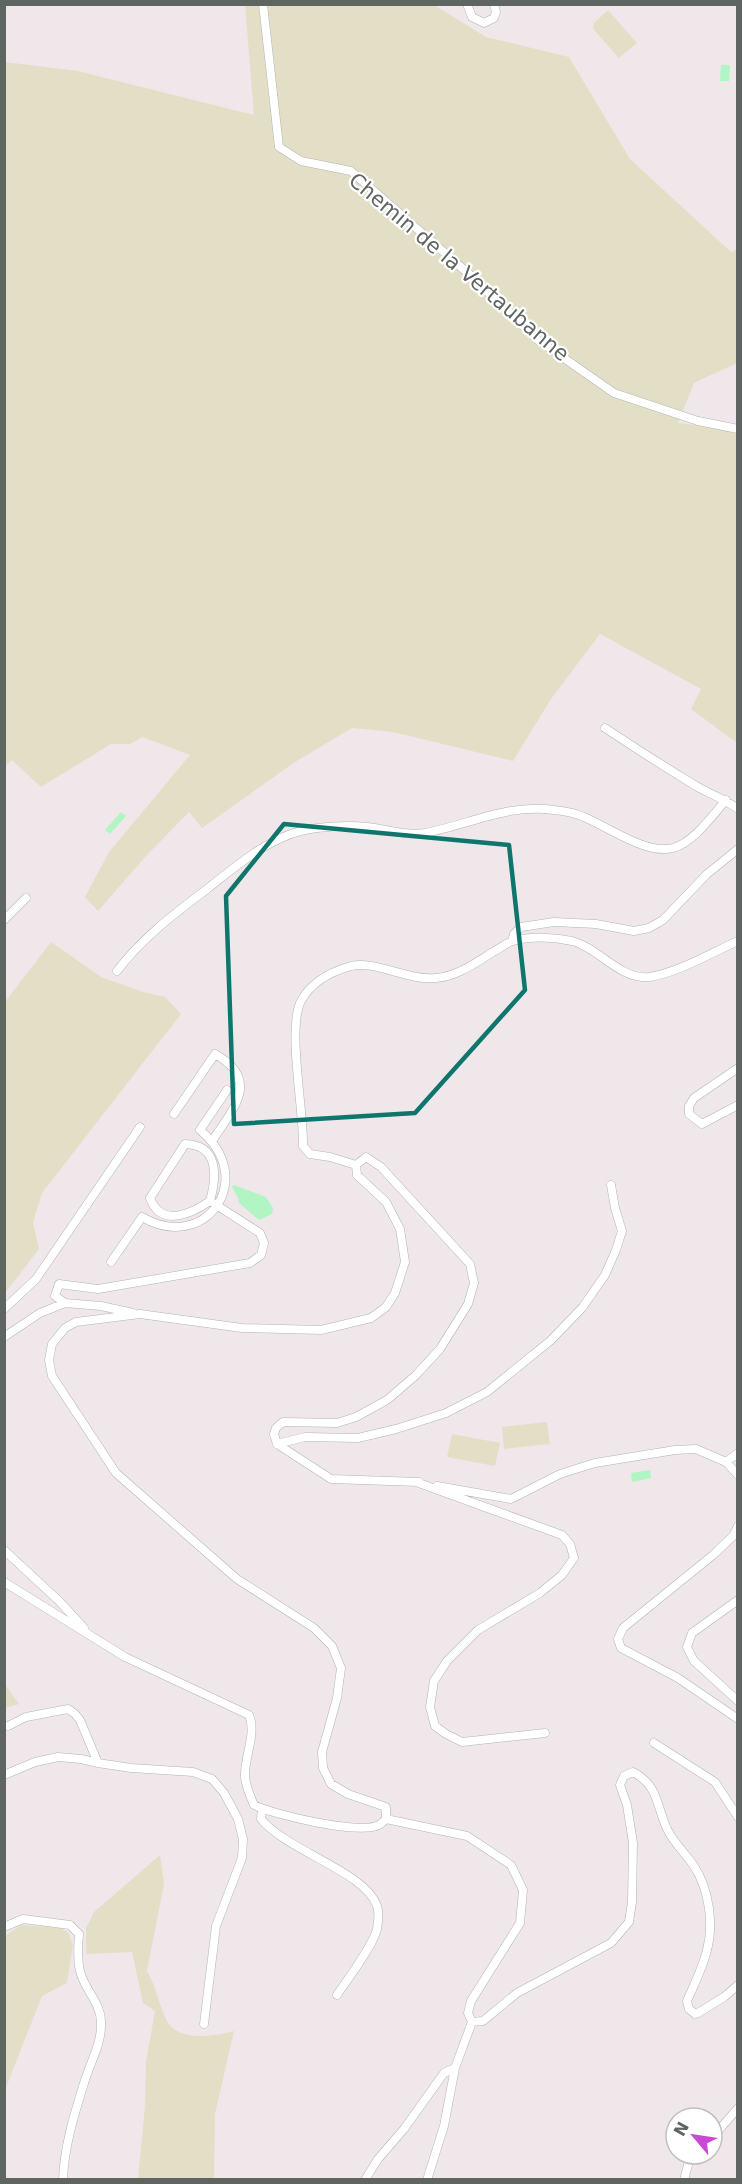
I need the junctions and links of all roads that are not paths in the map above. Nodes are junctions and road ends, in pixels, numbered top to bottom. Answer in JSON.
{"nodes":[{"id":1,"x":263,"y":4,"type":"edge"},
{"id":2,"x":467,"y":4,"type":"edge"},
{"id":3,"x":494,"y":4,"type":"edge"},
{"id":4,"x":738,"y":429,"type":"edge"},
{"id":5,"x":605,"y":728,"type":"dead end"},
{"id":6,"x":726,"y":800,"type":"junction"},
{"id":7,"x":738,"y":809,"type":"edge"},
{"id":8,"x":738,"y":849,"type":"edge"},
{"id":9,"x":26,"y":898,"type":"dead end"},
{"id":10,"x":4,"y":920,"type":"edge"},
{"id":11,"x":512,"y":941,"type":"junction"},
{"id":12,"x":738,"y":941,"type":"edge"},
{"id":13,"x":117,"y":970,"type":"dead end"},
{"id":14,"x":738,"y":1068,"type":"edge"},
{"id":15,"x":227,"y":1090,"type":"dead end"},
{"id":16,"x":738,"y":1105,"type":"edge"},
{"id":17,"x":174,"y":1114,"type":"dead end"},
{"id":18,"x":140,"y":1126,"type":"dead end"},
{"id":19,"x":212,"y":1141,"type":"junction"},
{"id":20,"x":356,"y":1164,"type":"junction"},
{"id":21,"x":611,"y":1185,"type":"dead end"},
{"id":22,"x":214,"y":1203,"type":"junction"},
{"id":23,"x":111,"y":1262,"type":"dead end"},
{"id":24,"x":65,"y":1303,"type":"junction"},
{"id":25,"x":4,"y":1309,"type":"edge"},
{"id":26,"x":140,"y":1314,"type":"junction"},
{"id":27,"x":4,"y":1337,"type":"edge"},
{"id":28,"x":277,"y":1444,"type":"junction"},
{"id":29,"x":738,"y":1453,"type":"edge"},
{"id":30,"x":726,"y":1462,"type":"junction"},
{"id":31,"x":738,"y":1475,"type":"edge"},
{"id":32,"x":416,"y":1482,"type":"junction"},
{"id":33,"x":738,"y":1526,"type":"edge"},
{"id":34,"x":4,"y":1550,"type":"edge"},
{"id":35,"x":4,"y":1582,"type":"edge"},
{"id":36,"x":738,"y":1600,"type":"edge"},
{"id":37,"x":91,"y":1635,"type":"junction"},
{"id":38,"x":738,"y":1701,"type":"edge"},
{"id":39,"x":738,"y":1719,"type":"edge"},
{"id":40,"x":8,"y":1726,"type":"dead end"},
{"id":41,"x":545,"y":1733,"type":"dead end"},
{"id":42,"x":654,"y":1743,"type":"dead end"},
{"id":43,"x":98,"y":1764,"type":"junction"},
{"id":44,"x":4,"y":1775,"type":"edge"},
{"id":45,"x":262,"y":1809,"type":"junction"},
{"id":46,"x":738,"y":1817,"type":"edge"},
{"id":47,"x":386,"y":1819,"type":"junction"},
{"id":48,"x":4,"y":1927,"type":"edge"},
{"id":49,"x":738,"y":1985,"type":"edge"},
{"id":50,"x":337,"y":1995,"type":"dead end"},
{"id":51,"x":472,"y":2022,"type":"junction"},
{"id":52,"x":204,"y":2024,"type":"dead end"},
{"id":53,"x":455,"y":2068,"type":"junction"},
{"id":54,"x":738,"y":2108,"type":"edge"},
{"id":55,"x":724,"y":2124,"type":"edge"},
{"id":56,"x":63,"y":2180,"type":"edge"},
{"id":57,"x":364,"y":2180,"type":"edge"},
{"id":58,"x":428,"y":2180,"type":"edge"}],
"edges":[{"from":1,"to":4,"type":"street","name":"Chemin de la Vertaubanne"},
{"from":2,"to":3,"type":"street"},
{"from":5,"to":6,"type":"street"},
{"from":6,"to":7,"type":"street"},
{"from":6,"to":13,"type":"street"},
{"from":8,"to":11,"type":"street"},
{"from":9,"to":10,"type":"street"},
{"from":11,"to":12,"type":"street"},
{"from":11,"to":20,"type":"street"},
{"from":14,"to":16,"type":"street"},
{"from":15,"to":19,"type":"street"},
{"from":17,"to":19,"type":"street"},
{"from":18,"to":25,"type":"street"},
{"from":19,"to":22,"type":"street"},
{"from":20,"to":26,"type":"street"},
{"from":20,"to":28,"type":"street"},
{"from":21,"to":28,"type":"street"},
{"from":22,"to":22,"type":"street"},
{"from":22,"to":23,"type":"street"},
{"from":22,"to":24,"type":"street"},
{"from":24,"to":26,"type":"street"},
{"from":24,"to":27,"type":"street"},
{"from":26,"to":47,"type":"street"},
{"from":28,"to":32,"type":"street"},
{"from":29,"to":30,"type":"street"},
{"from":30,"to":31,"type":"street"},
{"from":30,"to":32,"type":"street"},
{"from":32,"to":41,"type":"street"},
{"from":33,"to":39,"type":"street"},
{"from":34,"to":37,"type":"street"},
{"from":35,"to":37,"type":"street"},
{"from":36,"to":38,"type":"street"},
{"from":37,"to":45,"type":"street"},
{"from":40,"to":43,"type":"street"},
{"from":42,"to":46,"type":"street"},
{"from":43,"to":44,"type":"street"},
{"from":43,"to":52,"type":"street"},
{"from":45,"to":47,"type":"street"},
{"from":45,"to":50,"type":"street"},
{"from":47,"to":51,"type":"street"},
{"from":48,"to":56,"type":"street"},
{"from":49,"to":51,"type":"street"},
{"from":51,"to":53,"type":"street"},
{"from":53,"to":57,"type":"street"},
{"from":53,"to":58,"type":"street"},
{"from":54,"to":55,"type":"street"}]}
